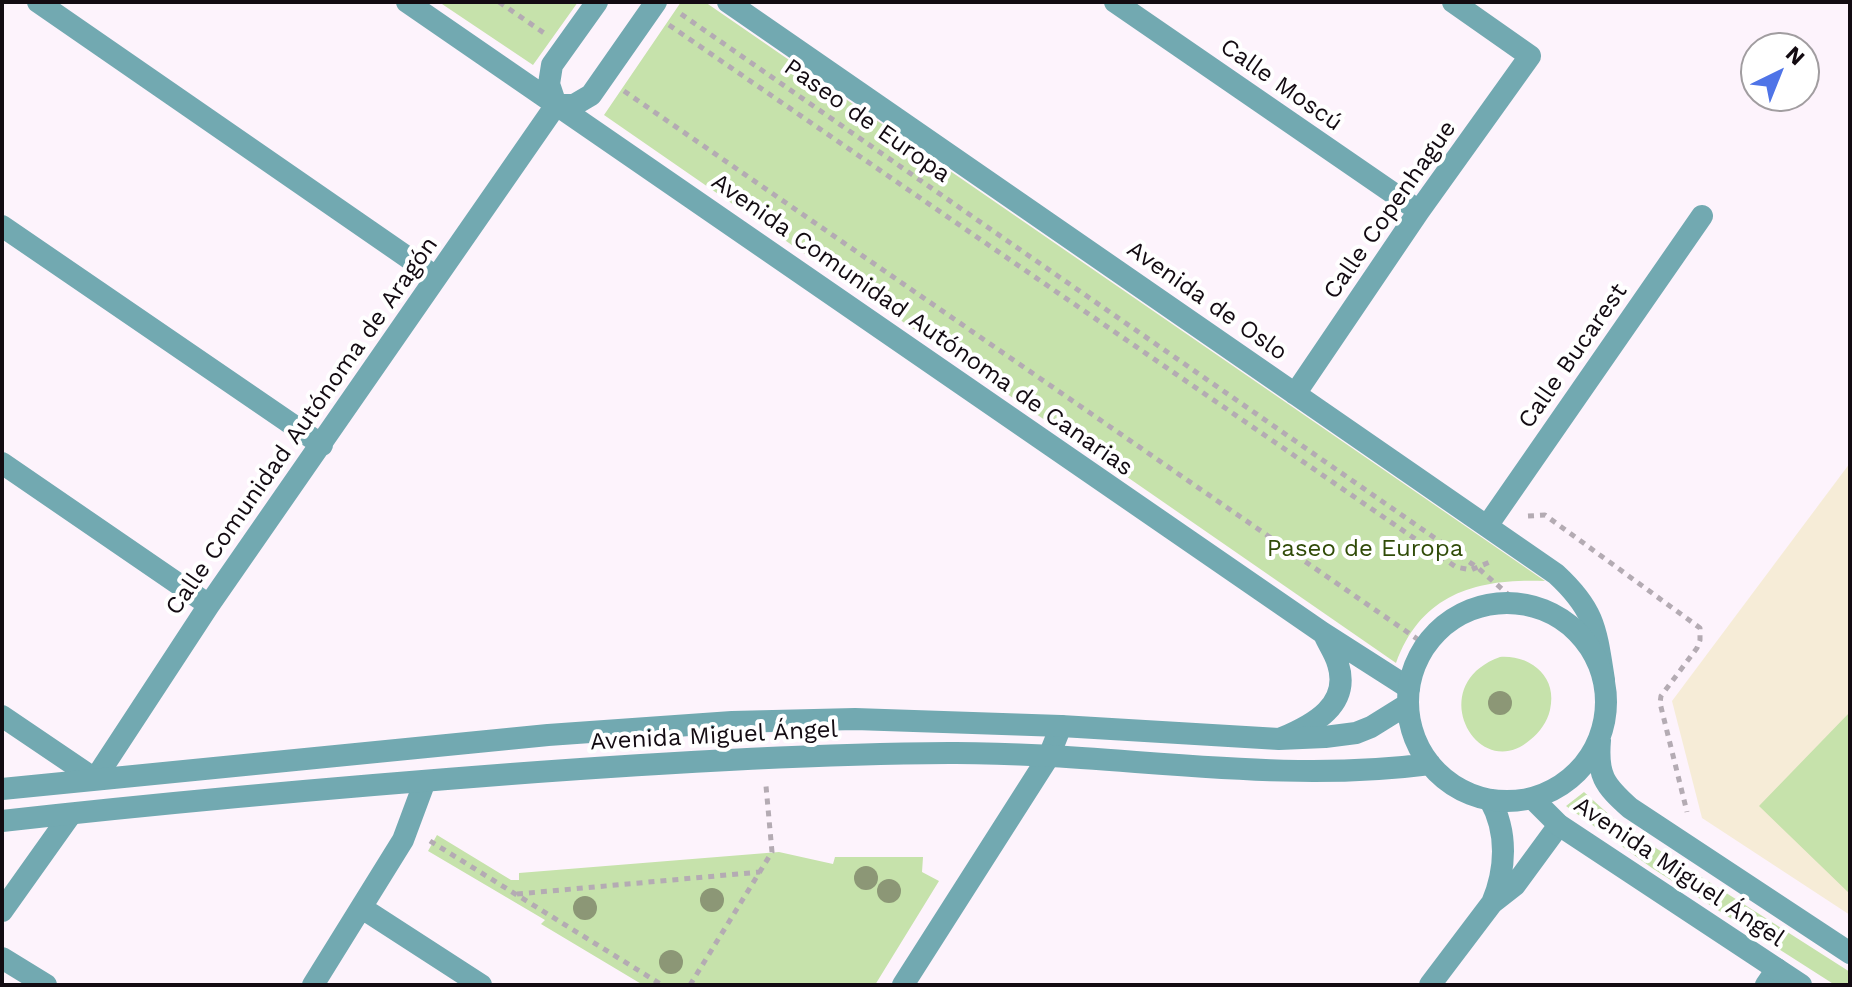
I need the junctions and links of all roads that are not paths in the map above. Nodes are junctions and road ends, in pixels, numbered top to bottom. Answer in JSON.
{"nodes":[{"id":1,"x":38,"y":2,"type":"edge"},
{"id":2,"x":407,"y":2,"type":"edge"},
{"id":3,"x":597,"y":2,"type":"edge"},
{"id":4,"x":728,"y":2,"type":"edge"},
{"id":5,"x":1115,"y":2,"type":"edge"},
{"id":6,"x":1453,"y":2,"type":"edge"},
{"id":7,"x":661,"y":8,"type":"edge"},
{"id":8,"x":556,"y":105,"type":"junction"},
{"id":9,"x":1419,"y":211,"type":"junction"},
{"id":10,"x":1702,"y":216,"type":"dead end"},
{"id":11,"x":2,"y":226,"type":"edge"},
{"id":12,"x":436,"y":277,"type":"junction"},
{"id":13,"x":1295,"y":394,"type":"junction"},
{"id":14,"x":322,"y":445,"type":"junction"},
{"id":15,"x":2,"y":463,"type":"edge"},
{"id":16,"x":1487,"y":526,"type":"junction"},
{"id":17,"x":209,"y":605,"type":"junction"},
{"id":18,"x":1323,"y":633,"type":"junction"},
{"id":19,"x":1604,"y":680,"type":"junction"},
{"id":20,"x":1409,"y":696,"type":"junction"},
{"id":21,"x":2,"y":716,"type":"edge"},
{"id":22,"x":1061,"y":726,"type":"junction"},
{"id":23,"x":1600,"y":738,"type":"junction"},
{"id":24,"x":1279,"y":739,"type":"junction"},
{"id":25,"x":1049,"y":756,"type":"junction"},
{"id":26,"x":1430,"y":764,"type":"junction"},
{"id":27,"x":95,"y":779,"type":"junction"},
{"id":28,"x":425,"y":781,"type":"junction"},
{"id":29,"x":2,"y":789,"type":"edge"},
{"id":30,"x":1532,"y":798,"type":"junction"},
{"id":31,"x":1490,"y":800,"type":"junction"},
{"id":32,"x":71,"y":814,"type":"junction"},
{"id":33,"x":2,"y":821,"type":"edge"},
{"id":34,"x":1559,"y":825,"type":"junction"},
{"id":35,"x":1492,"y":903,"type":"junction"},
{"id":36,"x":362,"y":908,"type":"junction"},
{"id":37,"x":2,"y":911,"type":"edge"},
{"id":38,"x":1850,"y":953,"type":"edge"},
{"id":39,"x":2,"y":958,"type":"edge"},
{"id":40,"x":1771,"y":977,"type":"edge"},
{"id":41,"x":476,"y":984,"type":"edge"},
{"id":42,"x":46,"y":985,"type":"edge"},
{"id":43,"x":313,"y":985,"type":"edge"},
{"id":44,"x":903,"y":985,"type":"edge"},
{"id":45,"x":1430,"y":985,"type":"edge"},
{"id":46,"x":1801,"y":985,"type":"edge"}],
"edges":[{"from":1,"to":12,"type":"street"},
{"from":2,"to":8,"type":"street","name":"Avenida Comunidad Autónoma de Canarias"},
{"from":3,"to":8,"type":"street"},
{"from":4,"to":13,"type":"street","name":"Avenida de Oslo"},
{"from":5,"to":9,"type":"street","name":"Calle Moscú"},
{"from":6,"to":9,"type":"street","name":"Calle Copenhague"},
{"from":7,"to":8,"type":"street"},
{"from":8,"to":12,"type":"street","name":"Calle Comunidad Autónoma de Aragón"},
{"from":8,"to":18,"type":"street","name":"Avenida Comunidad Autónoma de Canarias"},
{"from":9,"to":13,"type":"street","name":"Calle Copenhague"},
{"from":10,"to":16,"type":"street","name":"Calle Bucarest"},
{"from":11,"to":14,"type":"street"},
{"from":12,"to":14,"type":"street","name":"Calle Comunidad Autónoma de Aragón"},
{"from":13,"to":16,"type":"street","name":"Avenida de Oslo"},
{"from":14,"to":17,"type":"street","name":"Calle Comunidad Autónoma de Aragón"},
{"from":15,"to":17,"type":"street"},
{"from":16,"to":19,"type":"street","name":"Avenida de Oslo"},
{"from":17,"to":27,"type":"street","name":"Calle Comunidad Autónoma de Aragón"},
{"from":18,"to":20,"type":"street","name":"Avenida Comunidad Autónoma de Canarias"},
{"from":18,"to":24,"type":"street"},
{"from":19,"to":20,"type":"street"},
{"from":19,"to":23,"type":"street"},
{"from":20,"to":24,"type":"street","name":"Avenida Miguel Ángel"},
{"from":20,"to":26,"type":"street"},
{"from":21,"to":27,"type":"street"},
{"from":22,"to":24,"type":"street","name":"Avenida Miguel Ángel"},
{"from":22,"to":25,"type":"street"},
{"from":22,"to":27,"type":"street","name":"Avenida Miguel Ángel"},
{"from":23,"to":30,"type":"street"},
{"from":23,"to":38,"type":"street","name":"Avenida Miguel Ángel"},
{"from":25,"to":26,"type":"street","name":"Avenida Miguel Ángel"},
{"from":25,"to":28,"type":"street","name":"Avenida Miguel Ángel"},
{"from":25,"to":44,"type":"street"},
{"from":26,"to":31,"type":"street"},
{"from":27,"to":29,"type":"street","name":"Avenida Miguel Ángel"},
{"from":28,"to":32,"type":"street","name":"Avenida Miguel Ángel"},
{"from":28,"to":36,"type":"street"},
{"from":30,"to":31,"type":"street"},
{"from":30,"to":34,"type":"street","name":"Avenida Miguel Ángel"},
{"from":31,"to":35,"type":"street"},
{"from":32,"to":33,"type":"street","name":"Avenida Miguel Ángel"},
{"from":32,"to":37,"type":"street"},
{"from":34,"to":35,"type":"street"},
{"from":34,"to":40,"type":"street","name":"Avenida Miguel Ángel"},
{"from":35,"to":45,"type":"street"},
{"from":36,"to":41,"type":"street"},
{"from":36,"to":43,"type":"street"},
{"from":39,"to":42,"type":"street"},
{"from":40,"to":46,"type":"street","name":"Avenida Miguel Ángel"}]}
